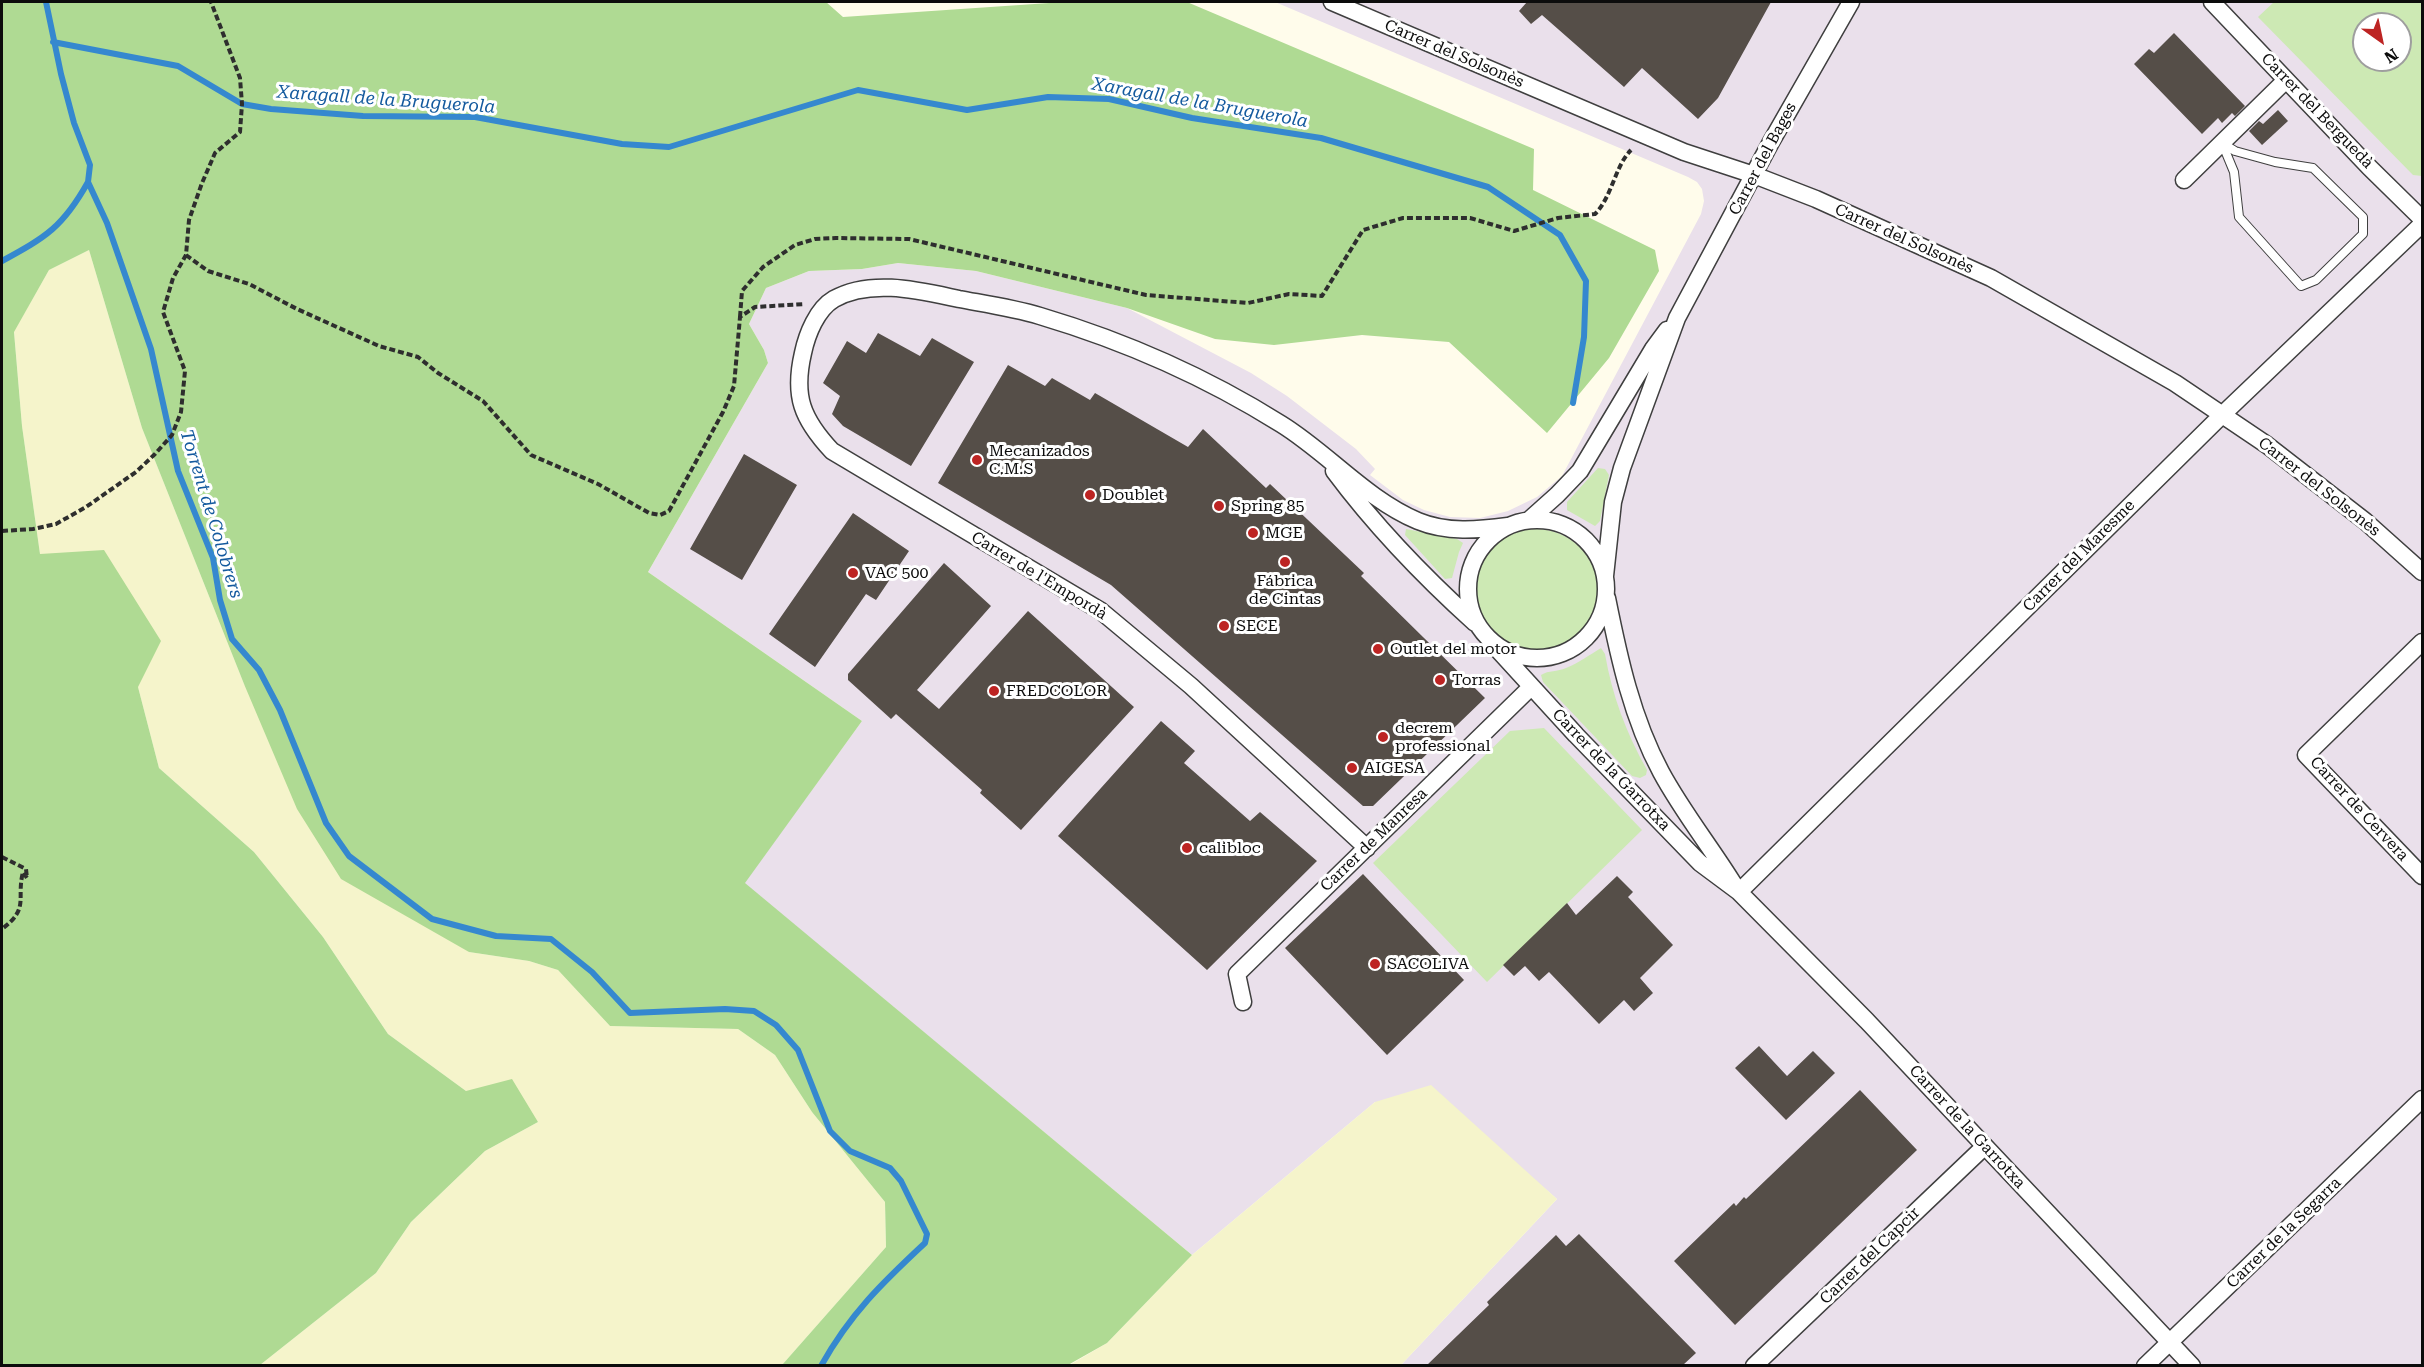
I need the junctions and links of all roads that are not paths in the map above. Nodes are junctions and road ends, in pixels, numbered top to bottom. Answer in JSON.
{"nodes":[{"id":1,"x":1332,"y":2,"type":"edge"},
{"id":2,"x":1851,"y":2,"type":"edge"},
{"id":3,"x":2212,"y":2,"type":"edge"},
{"id":4,"x":2286,"y":80,"type":"junction"},
{"id":5,"x":2222,"y":142,"type":"junction"},
{"id":6,"x":1754,"y":175,"type":"junction"},
{"id":7,"x":2184,"y":180,"type":"dead end"},
{"id":8,"x":2422,"y":219,"type":"edge"},
{"id":9,"x":2422,"y":224,"type":"edge"},
{"id":10,"x":1677,"y":318,"type":"junction"},
{"id":11,"x":2222,"y":415,"type":"junction"},
{"id":12,"x":1319,"y":451,"type":"junction"},
{"id":13,"x":1529,"y":520,"type":"junction"},
{"id":14,"x":1508,"y":526,"type":"junction"},
{"id":15,"x":2422,"y":572,"type":"edge"},
{"id":16,"x":1605,"y":584,"type":"junction"},
{"id":17,"x":1478,"y":626,"type":"junction"},
{"id":18,"x":1490,"y":641,"type":"junction"},
{"id":19,"x":2422,"y":642,"type":"edge"},
{"id":20,"x":1531,"y":687,"type":"junction"},
{"id":21,"x":1367,"y":848,"type":"junction"},
{"id":22,"x":2422,"y":876,"type":"edge"},
{"id":23,"x":1739,"y":892,"type":"junction"},
{"id":24,"x":1243,"y":1002,"type":"dead end"},
{"id":25,"x":2422,"y":1099,"type":"edge"},
{"id":26,"x":1985,"y":1146,"type":"junction"},
{"id":27,"x":2170,"y":1342,"type":"junction"},
{"id":28,"x":1754,"y":1365,"type":"edge"},
{"id":29,"x":2145,"y":1365,"type":"edge"},
{"id":30,"x":2192,"y":1365,"type":"edge"}],
"edges":[{"from":1,"to":6,"type":"street","name":"Carrer del Solsonès"},
{"from":2,"to":6,"type":"street","name":"Carrer del Bages"},
{"from":3,"to":4,"type":"street","name":"Carrer del Berguedà"},
{"from":4,"to":5,"type":"street"},
{"from":4,"to":8,"type":"street","name":"Carrer del Berguedà"},
{"from":5,"to":5,"type":"lane"},
{"from":5,"to":7,"type":"street"},
{"from":6,"to":10,"type":"street","name":"Carrer del Bages"},
{"from":6,"to":11,"type":"street","name":"Carrer del Solsonès"},
{"from":9,"to":11,"type":"street","name":"Carrer del Maresme"},
{"from":10,"to":13,"type":"street","name":"Carrer del Bages"},
{"from":10,"to":16,"type":"street","name":"Carrer del Bages"},
{"from":11,"to":15,"type":"street","name":"Carrer del Solsonès"},
{"from":11,"to":23,"type":"street","name":"Carrer del Maresme"},
{"from":12,"to":14,"type":"street"},
{"from":12,"to":17,"type":"street"},
{"from":12,"to":21,"type":"street","name":"Carrer de l'Empordà"},
{"from":13,"to":14,"type":"street"},
{"from":13,"to":16,"type":"street"},
{"from":14,"to":17,"type":"street"},
{"from":16,"to":18,"type":"street"},
{"from":16,"to":23,"type":"street","name":"Carrer de la Garrotxa"},
{"from":17,"to":18,"type":"street"},
{"from":18,"to":20,"type":"street","name":"Carrer de la Garrotxa"},
{"from":19,"to":22,"type":"street","name":"Carrer de Cervera"},
{"from":20,"to":21,"type":"street","name":"Carrer de Manresa"},
{"from":20,"to":23,"type":"street","name":"Carrer de la Garrotxa"},
{"from":21,"to":24,"type":"street","name":"Carrer de Manresa"},
{"from":23,"to":26,"type":"street","name":"Carrer de la Garrotxa"},
{"from":25,"to":27,"type":"street","name":"Carrer de la Segarra"},
{"from":26,"to":27,"type":"street","name":"Carrer de la Garrotxa"},
{"from":26,"to":28,"type":"street","name":"Carrer del Capcir"},
{"from":27,"to":29,"type":"street","name":"Carrer de la Segarra"},
{"from":27,"to":30,"type":"street","name":"Carrer de la Garrotxa"}]}
